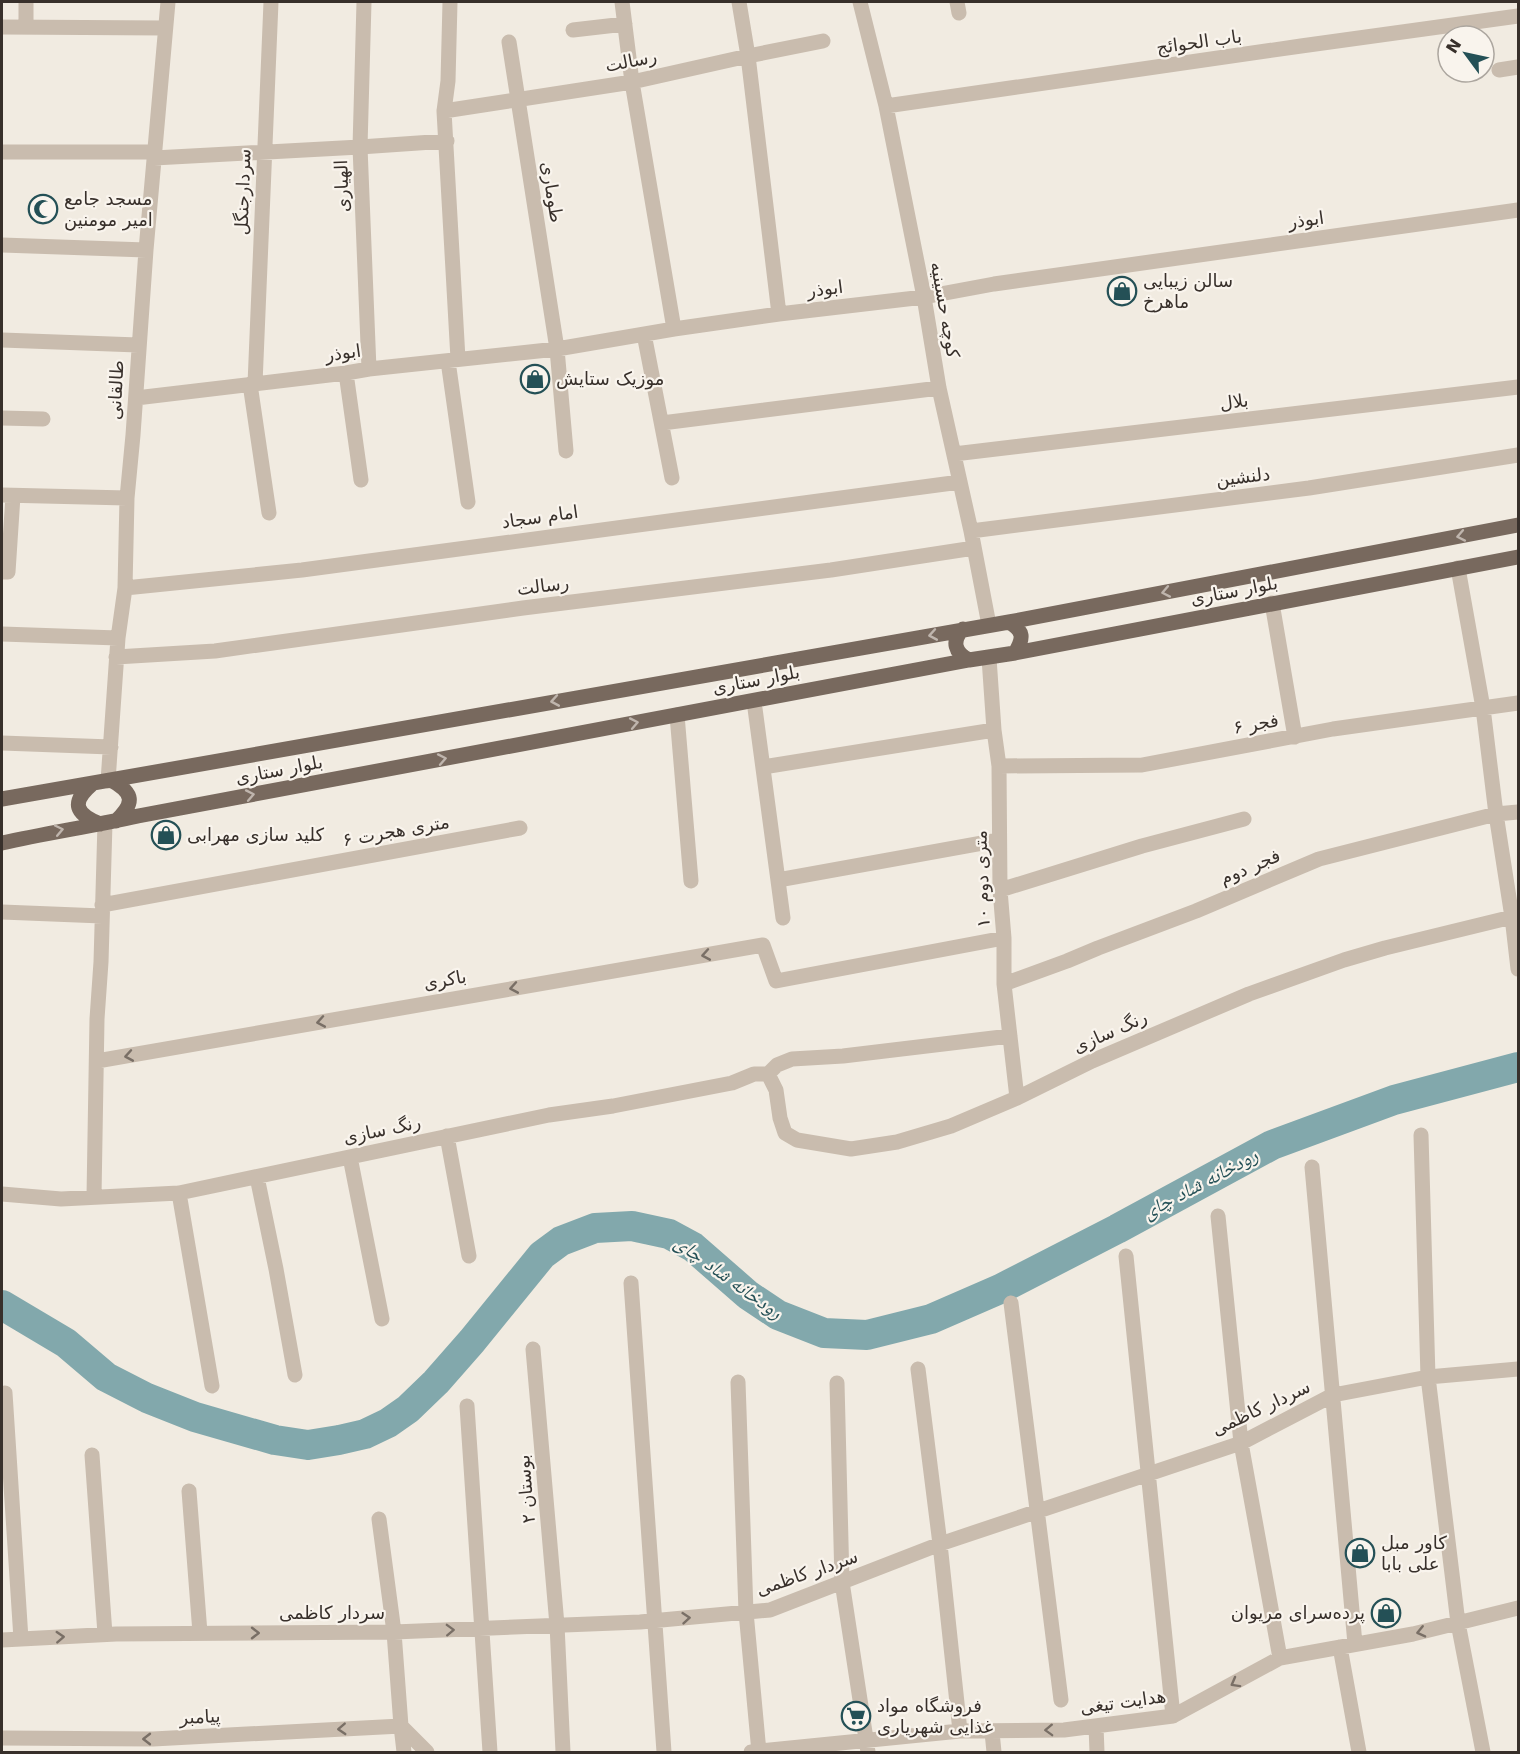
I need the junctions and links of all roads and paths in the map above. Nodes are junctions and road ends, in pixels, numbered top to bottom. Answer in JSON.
{"nodes":[{"id":1,"x":26,"y":2,"type":"edge"},
{"id":2,"x":168,"y":2,"type":"edge"},
{"id":3,"x":271,"y":2,"type":"edge"},
{"id":4,"x":364,"y":2,"type":"edge"},
{"id":5,"x":450,"y":2,"type":"edge"},
{"id":6,"x":622,"y":2,"type":"edge"},
{"id":7,"x":739,"y":2,"type":"edge"},
{"id":8,"x":860,"y":2,"type":"edge"},
{"id":9,"x":1518,"y":16,"type":"edge"},
{"id":10,"x":625,"y":24,"type":"junction"},
{"id":11,"x":2,"y":27,"type":"edge"},
{"id":12,"x":26,"y":27,"type":"junction"},
{"id":13,"x":165,"y":28,"type":"junction"},
{"id":14,"x":573,"y":30,"type":"dead end"},
{"id":15,"x":823,"y":41,"type":"dead end"},
{"id":16,"x":508,"y":42,"type":"dead end"},
{"id":17,"x":748,"y":56,"type":"junction"},
{"id":18,"x":1518,"y":67,"type":"edge"},
{"id":19,"x":1499,"y":70,"type":"dead end"},
{"id":20,"x":632,"y":82,"type":"junction"},
{"id":21,"x":518,"y":100,"type":"junction"},
{"id":22,"x":886,"y":106,"type":"junction"},
{"id":23,"x":444,"y":111,"type":"junction"},
{"id":24,"x":447,"y":141,"type":"junction"},
{"id":25,"x":360,"y":147,"type":"junction"},
{"id":26,"x":2,"y":152,"type":"edge"},
{"id":27,"x":264,"y":152,"type":"junction"},
{"id":28,"x":155,"y":155,"type":"junction"},
{"id":29,"x":1518,"y":210,"type":"edge"},
{"id":30,"x":2,"y":246,"type":"edge"},
{"id":31,"x":146,"y":250,"type":"junction"},
{"id":32,"x":924,"y":297,"type":"junction"},
{"id":33,"x":778,"y":314,"type":"junction"},
{"id":34,"x":674,"y":329,"type":"junction"},
{"id":35,"x":644,"y":334,"type":"junction"},
{"id":36,"x":2,"y":340,"type":"edge"},
{"id":37,"x":138,"y":345,"type":"junction"},
{"id":38,"x":557,"y":349,"type":"junction"},
{"id":39,"x":453,"y":360,"type":"junction"},
{"id":40,"x":369,"y":369,"type":"junction"},
{"id":41,"x":346,"y":373,"type":"junction"},
{"id":42,"x":252,"y":384,"type":"junction"},
{"id":43,"x":1518,"y":387,"type":"edge"},
{"id":44,"x":939,"y":388,"type":"junction"},
{"id":45,"x":136,"y":398,"type":"junction"},
{"id":46,"x":2,"y":418,"type":"edge"},
{"id":47,"x":44,"y":419,"type":"dead end"},
{"id":48,"x":662,"y":423,"type":"junction"},
{"id":49,"x":566,"y":451,"type":"dead end"},
{"id":50,"x":954,"y":454,"type":"junction"},
{"id":51,"x":1518,"y":455,"type":"edge"},
{"id":52,"x":672,"y":478,"type":"dead end"},
{"id":53,"x":361,"y":480,"type":"dead end"},
{"id":54,"x":960,"y":482,"type":"junction"},
{"id":55,"x":7,"y":495,"type":"edge"},
{"id":56,"x":127,"y":498,"type":"junction"},
{"id":57,"x":468,"y":502,"type":"dead end"},
{"id":58,"x":269,"y":513,"type":"dead end"},
{"id":59,"x":1518,"y":525,"type":"edge"},
{"id":60,"x":971,"y":531,"type":"junction"},
{"id":61,"x":974,"y":548,"type":"junction"},
{"id":62,"x":1518,"y":557,"type":"edge"},
{"id":63,"x":1458,"y":568,"type":"junction"},
{"id":64,"x":2,"y":572,"type":"edge"},
{"id":65,"x":125,"y":588,"type":"junction"},
{"id":66,"x":1272,"y":603,"type":"junction"},
{"id":67,"x":1009,"y":622,"type":"junction"},
{"id":68,"x":989,"y":625,"type":"junction"},
{"id":69,"x":963,"y":629,"type":"junction"},
{"id":70,"x":2,"y":634,"type":"edge"},
{"id":71,"x":118,"y":638,"type":"junction"},
{"id":72,"x":1015,"y":653,"type":"junction"},
{"id":73,"x":116,"y":657,"type":"junction"},
{"id":74,"x":989,"y":657,"type":"junction"},
{"id":75,"x":969,"y":660,"type":"junction"},
{"id":76,"x":754,"y":701,"type":"junction"},
{"id":77,"x":1518,"y":703,"type":"edge"},
{"id":78,"x":1483,"y":708,"type":"junction"},
{"id":79,"x":677,"y":715,"type":"junction"},
{"id":80,"x":994,"y":730,"type":"junction"},
{"id":81,"x":1295,"y":736,"type":"junction"},
{"id":82,"x":2,"y":742,"type":"edge"},
{"id":83,"x":111,"y":747,"type":"junction"},
{"id":84,"x":999,"y":765,"type":"junction"},
{"id":85,"x":763,"y":767,"type":"junction"},
{"id":86,"x":109,"y":781,"type":"junction"},
{"id":87,"x":92,"y":784,"type":"junction"},
{"id":88,"x":2,"y":799,"type":"edge"},
{"id":89,"x":1518,"y":812,"type":"edge"},
{"id":90,"x":1496,"y":814,"type":"junction"},
{"id":91,"x":1244,"y":819,"type":"dead end"},
{"id":92,"x":107,"y":823,"type":"junction"},
{"id":93,"x":520,"y":828,"type":"dead end"},
{"id":94,"x":999,"y":840,"type":"junction"},
{"id":95,"x":2,"y":843,"type":"edge"},
{"id":96,"x":778,"y":880,"type":"junction"},
{"id":97,"x":691,"y":881,"type":"dead end"},
{"id":98,"x":1000,"y":890,"type":"junction"},
{"id":99,"x":102,"y":911,"type":"junction"},
{"id":100,"x":2,"y":912,"type":"edge"},
{"id":101,"x":1512,"y":917,"type":"junction"},
{"id":102,"x":783,"y":918,"type":"dead end"},
{"id":103,"x":1004,"y":939,"type":"junction"},
{"id":104,"x":1518,"y":969,"type":"edge"},
{"id":105,"x":1004,"y":984,"type":"junction"},
{"id":106,"x":1010,"y":1035,"type":"junction"},
{"id":107,"x":96,"y":1061,"type":"junction"},
{"id":108,"x":768,"y":1074,"type":"junction"},
{"id":109,"x":1017,"y":1098,"type":"junction"},
{"id":110,"x":1421,"y":1135,"type":"dead end"},
{"id":111,"x":447,"y":1136,"type":"junction"},
{"id":112,"x":350,"y":1157,"type":"junction"},
{"id":113,"x":1312,"y":1167,"type":"dead end"},
{"id":114,"x":257,"y":1177,"type":"junction"},
{"id":115,"x":179,"y":1193,"type":"junction"},
{"id":116,"x":2,"y":1194,"type":"edge"},
{"id":117,"x":94,"y":1196,"type":"junction"},
{"id":118,"x":1218,"y":1216,"type":"dead end"},
{"id":119,"x":469,"y":1256,"type":"dead end"},
{"id":120,"x":1126,"y":1256,"type":"dead end"},
{"id":121,"x":631,"y":1283,"type":"dead end"},
{"id":122,"x":1011,"y":1303,"type":"dead end"},
{"id":123,"x":382,"y":1319,"type":"dead end"},
{"id":124,"x":533,"y":1349,"type":"dead end"},
{"id":125,"x":918,"y":1369,"type":"dead end"},
{"id":126,"x":1518,"y":1369,"type":"edge"},
{"id":127,"x":295,"y":1375,"type":"dead end"},
{"id":128,"x":1428,"y":1377,"type":"junction"},
{"id":129,"x":738,"y":1382,"type":"dead end"},
{"id":130,"x":837,"y":1383,"type":"dead end"},
{"id":131,"x":212,"y":1386,"type":"dead end"},
{"id":132,"x":5,"y":1393,"type":"dead end"},
{"id":133,"x":1333,"y":1395,"type":"junction"},
{"id":134,"x":467,"y":1406,"type":"dead end"},
{"id":135,"x":1241,"y":1443,"type":"junction"},
{"id":136,"x":92,"y":1455,"type":"dead end"},
{"id":137,"x":1149,"y":1472,"type":"junction"},
{"id":138,"x":189,"y":1491,"type":"dead end"},
{"id":139,"x":1038,"y":1512,"type":"junction"},
{"id":140,"x":379,"y":1519,"type":"dead end"},
{"id":141,"x":940,"y":1544,"type":"junction"},
{"id":142,"x":842,"y":1582,"type":"junction"},
{"id":143,"x":1518,"y":1608,"type":"edge"},
{"id":144,"x":746,"y":1612,"type":"junction"},
{"id":145,"x":654,"y":1621,"type":"junction"},
{"id":146,"x":1458,"y":1623,"type":"junction"},
{"id":147,"x":558,"y":1625,"type":"junction"},
{"id":148,"x":482,"y":1629,"type":"junction"},
{"id":149,"x":393,"y":1632,"type":"junction"},
{"id":150,"x":200,"y":1633,"type":"junction"},
{"id":151,"x":105,"y":1634,"type":"junction"},
{"id":152,"x":21,"y":1639,"type":"junction"},
{"id":153,"x":2,"y":1640,"type":"edge"},
{"id":154,"x":1347,"y":1646,"type":"junction"},
{"id":155,"x":1280,"y":1658,"type":"junction"},
{"id":156,"x":1061,"y":1700,"type":"dead end"},
{"id":157,"x":1173,"y":1716,"type":"junction"},
{"id":158,"x":401,"y":1726,"type":"junction"},
{"id":159,"x":1096,"y":1726,"type":"junction"},
{"id":160,"x":960,"y":1731,"type":"junction"},
{"id":161,"x":992,"y":1732,"type":"junction"},
{"id":162,"x":2,"y":1738,"type":"edge"},
{"id":163,"x":867,"y":1747,"type":"edge"},
{"id":164,"x":802,"y":1750,"type":"edge"},
{"id":165,"x":404,"y":1752,"type":"edge"},
{"id":166,"x":427,"y":1752,"type":"edge"},
{"id":167,"x":490,"y":1752,"type":"edge"},
{"id":168,"x":563,"y":1752,"type":"edge"},
{"id":169,"x":664,"y":1752,"type":"edge"},
{"id":170,"x":755,"y":1752,"type":"edge"},
{"id":171,"x":994,"y":1752,"type":"edge"},
{"id":172,"x":1097,"y":1752,"type":"edge"},
{"id":173,"x":1359,"y":1752,"type":"edge"},
{"id":174,"x":1483,"y":1752,"type":"edge"}],
"edges":[{"from":1,"to":12,"type":"street"},
{"from":2,"to":13,"type":"street","name":"طالقانی"},
{"from":3,"to":27,"type":"street","name":"سردارجنگل"},
{"from":4,"to":25,"type":"street","name":"الهیاری"},
{"from":5,"to":23,"type":"street"},
{"from":6,"to":10,"type":"street"},
{"from":7,"to":17,"type":"street"},
{"from":8,"to":22,"type":"street","name":"کوچه حسینیه"},
{"from":9,"to":22,"type":"street","name":"باب الحوائج"},
{"from":10,"to":14,"type":"street"},
{"from":10,"to":20,"type":"street"},
{"from":11,"to":12,"type":"street"},
{"from":12,"to":13,"type":"street"},
{"from":13,"to":28,"type":"street","name":"طالقانی"},
{"from":15,"to":17,"type":"street","name":"رسالت"},
{"from":16,"to":21,"type":"street","name":"طوماری"},
{"from":17,"to":20,"type":"street","name":"رسالت"},
{"from":17,"to":33,"type":"street"},
{"from":18,"to":19,"type":"street"},
{"from":20,"to":21,"type":"street","name":"رسالت"},
{"from":20,"to":34,"type":"street"},
{"from":21,"to":23,"type":"street","name":"رسالت"},
{"from":21,"to":38,"type":"street","name":"طوماری"},
{"from":22,"to":32,"type":"street","name":"کوچه حسینیه"},
{"from":23,"to":24,"type":"street"},
{"from":24,"to":25,"type":"street"},
{"from":24,"to":39,"type":"street"},
{"from":25,"to":27,"type":"street"},
{"from":25,"to":40,"type":"street","name":"الهیاری"},
{"from":26,"to":28,"type":"street"},
{"from":27,"to":28,"type":"street"},
{"from":27,"to":42,"type":"street","name":"سردارجنگل"},
{"from":28,"to":31,"type":"street","name":"طالقانی"},
{"from":29,"to":32,"type":"street","name":"ابوذر"},
{"from":30,"to":31,"type":"street"},
{"from":31,"to":37,"type":"street","name":"طالقانی"},
{"from":32,"to":33,"type":"street","name":"ابوذر"},
{"from":32,"to":44,"type":"street","name":"کوچه حسینیه"},
{"from":33,"to":34,"type":"street","name":"ابوذر"},
{"from":34,"to":35,"type":"street","name":"ابوذر"},
{"from":35,"to":38,"type":"street","name":"ابوذر"},
{"from":35,"to":48,"type":"street"},
{"from":36,"to":37,"type":"street"},
{"from":37,"to":45,"type":"street","name":"طالقانی"},
{"from":38,"to":39,"type":"street","name":"ابوذر"},
{"from":38,"to":49,"type":"street","name":"طوماری"},
{"from":39,"to":40,"type":"street","name":"ابوذر"},
{"from":39,"to":57,"type":"street"},
{"from":40,"to":41,"type":"street","name":"ابوذر"},
{"from":41,"to":42,"type":"street","name":"ابوذر"},
{"from":41,"to":53,"type":"street"},
{"from":42,"to":45,"type":"street","name":"ابوذر"},
{"from":42,"to":58,"type":"street","name":"سردارجنگل"},
{"from":43,"to":50,"type":"street","name":"بلال"},
{"from":44,"to":48,"type":"street"},
{"from":44,"to":50,"type":"street","name":"کوچه حسینیه"},
{"from":45,"to":56,"type":"street","name":"طالقانی"},
{"from":46,"to":47,"type":"street"},
{"from":48,"to":52,"type":"street"},
{"from":50,"to":54,"type":"street","name":"کوچه حسینیه"},
{"from":51,"to":60,"type":"street","name":"دلنشین"},
{"from":54,"to":60,"type":"street","name":"کوچه حسینیه"},
{"from":54,"to":65,"type":"street","name":"امام سجاد"},
{"from":55,"to":56,"type":"street"},
{"from":55,"to":64,"type":"street"},
{"from":56,"to":65,"type":"street","name":"طالقانی"},
{"from":59,"to":67,"type":"main road","name":"بلوار ستاری","one_way":true},
{"from":60,"to":61,"type":"street","name":"کوچه حسینیه"},
{"from":61,"to":68,"type":"street","name":"کوچه حسینیه"},
{"from":61,"to":73,"type":"street","name":"رسالت"},
{"from":62,"to":63,"type":"main road","name":"بلوار ستاری"},
{"from":63,"to":66,"type":"main road","name":"بلوار ستاری"},
{"from":63,"to":78,"type":"street"},
{"from":65,"to":71,"type":"street","name":"طالقانی"},
{"from":66,"to":72,"type":"main road","name":"بلوار ستاری"},
{"from":66,"to":81,"type":"street"},
{"from":67,"to":68,"type":"main road","name":"بلوار ستاری"},
{"from":67,"to":72,"type":"main road"},
{"from":68,"to":69,"type":"main road","name":"بلوار ستاری"},
{"from":69,"to":75,"type":"main road"},
{"from":69,"to":86,"type":"main road","name":"بلوار ستاری","one_way":true},
{"from":70,"to":71,"type":"street"},
{"from":71,"to":73,"type":"street","name":"طالقانی"},
{"from":72,"to":74,"type":"main road","name":"بلوار ستاری"},
{"from":73,"to":83,"type":"street","name":"طالقانی"},
{"from":74,"to":75,"type":"main road","name":"بلوار ستاری"},
{"from":74,"to":80,"type":"street","name":"۱۰ متری دوم"},
{"from":75,"to":76,"type":"main road","name":"بلوار ستاری"},
{"from":76,"to":79,"type":"main road","name":"بلوار ستاری"},
{"from":76,"to":85,"type":"street"},
{"from":77,"to":78,"type":"street","name":"فجر ۶"},
{"from":78,"to":81,"type":"street","name":"فجر ۶"},
{"from":78,"to":90,"type":"street"},
{"from":92,"to":79,"type":"main road","name":"بلوار ستاری","one_way":true},
{"from":79,"to":97,"type":"street"},
{"from":80,"to":84,"type":"street","name":"۱۰ متری دوم"},
{"from":80,"to":85,"type":"street"},
{"from":81,"to":84,"type":"street","name":"فجر ۶"},
{"from":82,"to":83,"type":"street"},
{"from":83,"to":86,"type":"street","name":"طالقانی"},
{"from":84,"to":94,"type":"street","name":"۱۰ متری دوم"},
{"from":85,"to":96,"type":"street"},
{"from":86,"to":87,"type":"main road","name":"بلوار ستاری"},
{"from":86,"to":92,"type":"main road"},
{"from":87,"to":88,"type":"main road","name":"بلوار ستاری"},
{"from":87,"to":92,"type":"main road"},
{"from":89,"to":90,"type":"street","name":"فجر دوم"},
{"from":90,"to":101,"type":"street"},
{"from":90,"to":105,"type":"street","name":"فجر دوم"},
{"from":91,"to":98,"type":"street"},
{"from":95,"to":92,"type":"main road","name":"بلوار ستاری","one_way":true},
{"from":92,"to":99,"type":"street"},
{"from":93,"to":99,"type":"street","name":"۶ متری هجرت"},
{"from":94,"to":96,"type":"street"},
{"from":94,"to":98,"type":"street","name":"۱۰ متری دوم"},
{"from":96,"to":102,"type":"street"},
{"from":98,"to":103,"type":"street","name":"۱۰ متری دوم"},
{"from":99,"to":100,"type":"street","name":"۶ متری هجرت"},
{"from":99,"to":107,"type":"street"},
{"from":101,"to":104,"type":"street"},
{"from":101,"to":109,"type":"street","name":"رنگ سازی"},
{"from":103,"to":105,"type":"street","name":"۱۰ متری دوم"},
{"from":103,"to":107,"type":"street","name":"باکری","one_way":true},
{"from":105,"to":106,"type":"street","name":"۱۰ متری دوم"},
{"from":106,"to":108,"type":"street","name":"رنگ سازی"},
{"from":106,"to":109,"type":"street","name":"۱۰ متری دوم"},
{"from":107,"to":117,"type":"street"},
{"from":108,"to":109,"type":"street","name":"رنگ سازی"},
{"from":108,"to":111,"type":"street","name":"رنگ سازی"},
{"from":110,"to":128,"type":"street"},
{"from":111,"to":112,"type":"street","name":"رنگ سازی"},
{"from":111,"to":119,"type":"street"},
{"from":112,"to":114,"type":"street","name":"رنگ سازی"},
{"from":112,"to":123,"type":"street"},
{"from":113,"to":133,"type":"street"},
{"from":114,"to":115,"type":"street","name":"رنگ سازی"},
{"from":114,"to":127,"type":"street"},
{"from":115,"to":117,"type":"street","name":"رنگ سازی"},
{"from":115,"to":131,"type":"street"},
{"from":116,"to":117,"type":"street","name":"رنگ سازی"},
{"from":118,"to":135,"type":"street"},
{"from":120,"to":137,"type":"street"},
{"from":121,"to":145,"type":"street"},
{"from":122,"to":139,"type":"street"},
{"from":124,"to":147,"type":"street","name":"بوستان ۲"},
{"from":125,"to":141,"type":"street"},
{"from":126,"to":128,"type":"street","name":"سردار کاظمی"},
{"from":128,"to":133,"type":"street","name":"سردار کاظمی"},
{"from":128,"to":146,"type":"street"},
{"from":129,"to":144,"type":"street"},
{"from":130,"to":142,"type":"street"},
{"from":132,"to":152,"type":"street"},
{"from":133,"to":135,"type":"street","name":"سردار کاظمی"},
{"from":133,"to":154,"type":"street"},
{"from":134,"to":148,"type":"street"},
{"from":135,"to":137,"type":"street","name":"سردار کاظمی"},
{"from":135,"to":155,"type":"street"},
{"from":136,"to":151,"type":"street"},
{"from":137,"to":139,"type":"street","name":"سردار کاظمی"},
{"from":137,"to":157,"type":"street"},
{"from":138,"to":150,"type":"street"},
{"from":139,"to":141,"type":"street","name":"سردار کاظمی"},
{"from":139,"to":156,"type":"street"},
{"from":140,"to":149,"type":"street"},
{"from":141,"to":142,"type":"street","name":"سردار کاظمی"},
{"from":141,"to":160,"type":"street"},
{"from":142,"to":144,"type":"street","name":"سردار کاظمی"},
{"from":142,"to":163,"type":"street"},
{"from":143,"to":146,"type":"street","name":"هدایت تیغی"},
{"from":145,"to":144,"type":"street","name":"سردار کاظمی","one_way":true},
{"from":144,"to":170,"type":"street"},
{"from":145,"to":147,"type":"street","name":"سردار کاظمی"},
{"from":145,"to":169,"type":"street"},
{"from":146,"to":154,"type":"street","name":"هدایت تیغی","one_way":true},
{"from":146,"to":174,"type":"street"},
{"from":147,"to":148,"type":"street","name":"سردار کاظمی"},
{"from":147,"to":168,"type":"street","name":"بوستان ۲"},
{"from":149,"to":148,"type":"street","name":"سردار کاظمی","one_way":true},
{"from":148,"to":167,"type":"street"},
{"from":150,"to":149,"type":"street","name":"سردار کاظمی","one_way":true},
{"from":149,"to":158,"type":"street"},
{"from":150,"to":151,"type":"street","name":"سردار کاظمی"},
{"from":152,"to":151,"type":"street","name":"سردار کاظمی","one_way":true},
{"from":152,"to":153,"type":"street","name":"سردار کاظمی"},
{"from":154,"to":155,"type":"street","name":"هدایت تیغی"},
{"from":154,"to":173,"type":"street"},
{"from":155,"to":157,"type":"street","name":"هدایت تیغی","one_way":true},
{"from":157,"to":159,"type":"street","name":"هدایت تیغی"},
{"from":158,"to":162,"type":"street","name":"پیامبر","one_way":true},
{"from":158,"to":165,"type":"street"},
{"from":158,"to":166,"type":"street"},
{"from":159,"to":161,"type":"street","name":"هدایت تیغی","one_way":true},
{"from":159,"to":172,"type":"street"},
{"from":160,"to":161,"type":"street","name":"هدایت تیغی"},
{"from":160,"to":163,"type":"street","name":"هدایت تیغی"},
{"from":161,"to":171,"type":"street"},
{"from":163,"to":164,"type":"street","name":"هدایت تیغی"},
{"from":164,"to":170,"type":"street","name":"هدایت تیغی"}]}
